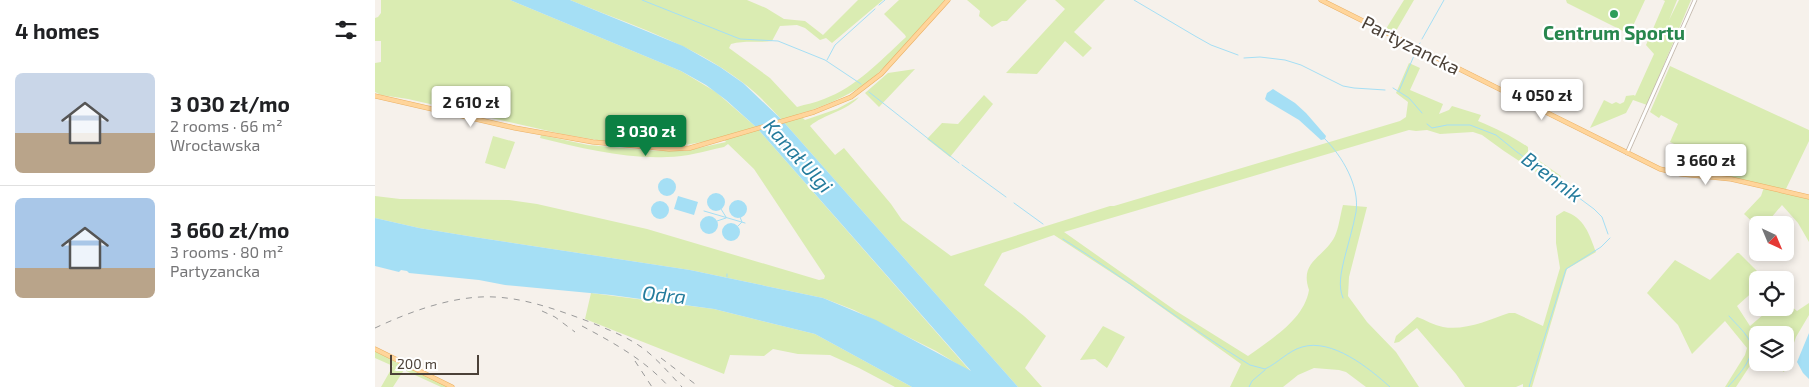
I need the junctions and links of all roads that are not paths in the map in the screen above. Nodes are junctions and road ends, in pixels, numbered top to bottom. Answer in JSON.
{"nodes":[{"id":1,"x":948,"y":0,"type":"edge"},
{"id":2,"x":1321,"y":0,"type":"edge"},
{"id":3,"x":1695,"y":0,"type":"edge"},
{"id":4,"x":376,"y":95,"type":"edge"},
{"id":5,"x":1627,"y":153,"type":"junction"},
{"id":6,"x":1809,"y":197,"type":"edge"},
{"id":7,"x":375,"y":349,"type":"edge"},
{"id":8,"x":452,"y":387,"type":"edge"}],
"edges":[{"from":1,"to":4,"type":"main road"},
{"from":2,"to":5,"type":"main road","name":"Partyzancka"},
{"from":3,"to":5,"type":"street"},
{"from":5,"to":6,"type":"main road","name":"Partyzancka"},
{"from":7,"to":8,"type":"main road"}]}
